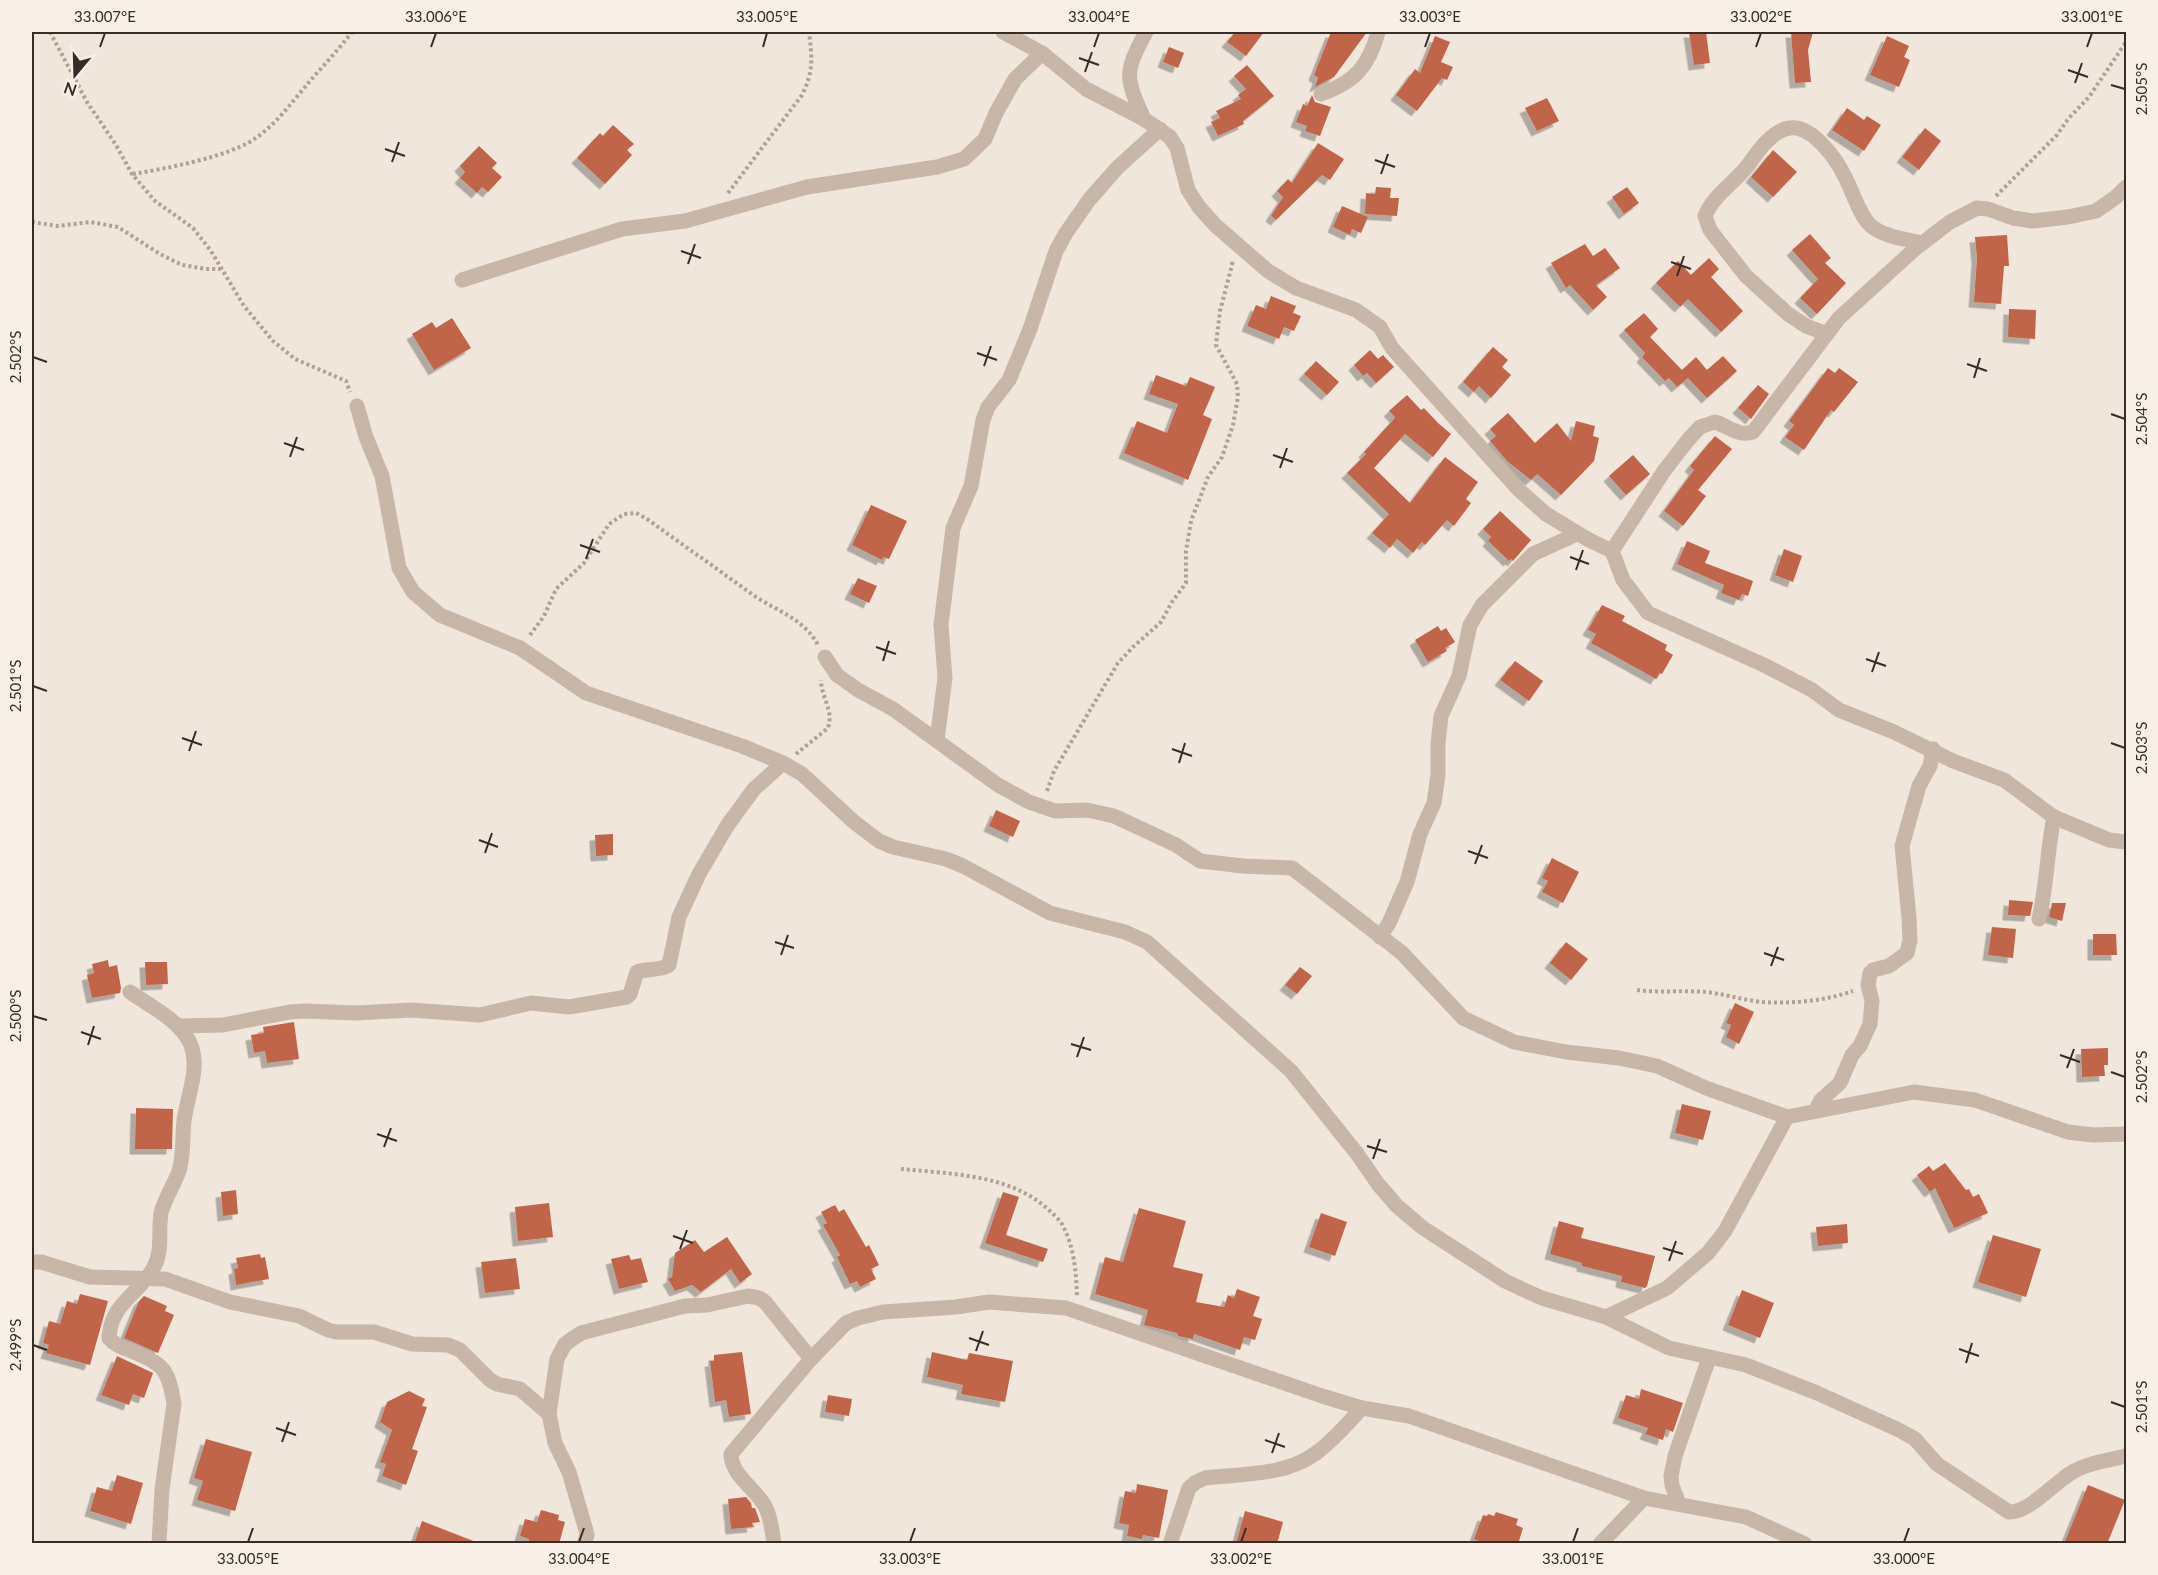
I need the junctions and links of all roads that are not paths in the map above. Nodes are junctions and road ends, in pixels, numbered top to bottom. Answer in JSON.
{"nodes":[{"id":1,"x":1003,"y":32,"type":"edge"},
{"id":2,"x":1146,"y":32,"type":"edge"},
{"id":3,"x":1378,"y":32,"type":"edge"},
{"id":4,"x":1042,"y":53,"type":"junction"},
{"id":5,"x":1321,"y":94,"type":"dead end"},
{"id":6,"x":1144,"y":119,"type":"junction"},
{"id":7,"x":1160,"y":129,"type":"junction"},
{"id":8,"x":2127,"y":186,"type":"edge"},
{"id":9,"x":1922,"y":243,"type":"junction"},
{"id":10,"x":462,"y":280,"type":"dead end"},
{"id":11,"x":1827,"y":334,"type":"junction"},
{"id":12,"x":357,"y":406,"type":"road end"},
{"id":13,"x":1577,"y":534,"type":"junction"},
{"id":14,"x":1612,"y":551,"type":"junction"},
{"id":15,"x":825,"y":657,"type":"road end"},
{"id":16,"x":937,"y":740,"type":"junction"},
{"id":17,"x":1933,"y":749,"type":"junction"},
{"id":18,"x":783,"y":763,"type":"junction"},
{"id":19,"x":2054,"y":817,"type":"junction"},
{"id":20,"x":2127,"y":842,"type":"edge"},
{"id":21,"x":2039,"y":919,"type":"dead end"},
{"id":22,"x":1380,"y":937,"type":"junction"},
{"id":23,"x":130,"y":992,"type":"dead end"},
{"id":24,"x":178,"y":1026,"type":"junction"},
{"id":25,"x":1815,"y":1112,"type":"junction"},
{"id":26,"x":1787,"y":1117,"type":"junction"},
{"id":27,"x":2127,"y":1134,"type":"edge"},
{"id":28,"x":32,"y":1262,"type":"edge"},
{"id":29,"x":145,"y":1280,"type":"junction"},
{"id":30,"x":1606,"y":1317,"type":"junction"},
{"id":31,"x":1708,"y":1358,"type":"junction"},
{"id":32,"x":811,"y":1359,"type":"junction"},
{"id":33,"x":1362,"y":1408,"type":"junction"},
{"id":34,"x":549,"y":1414,"type":"junction"},
{"id":35,"x":2127,"y":1456,"type":"edge"},
{"id":36,"x":1644,"y":1498,"type":"junction"},
{"id":37,"x":1679,"y":1503,"type":"junction"},
{"id":38,"x":159,"y":1544,"type":"edge"},
{"id":39,"x":584,"y":1544,"type":"edge"},
{"id":40,"x":774,"y":1544,"type":"edge"},
{"id":41,"x":1170,"y":1544,"type":"edge"},
{"id":42,"x":1600,"y":1544,"type":"edge"},
{"id":43,"x":1804,"y":1544,"type":"edge"}],
"edges":[{"from":1,"to":4,"type":"street"},
{"from":2,"to":6,"type":"street"},
{"from":3,"to":5,"type":"street"},
{"from":4,"to":6,"type":"street"},
{"from":4,"to":10,"type":"street"},
{"from":6,"to":7,"type":"street"},
{"from":7,"to":13,"type":"street"},
{"from":7,"to":16,"type":"street"},
{"from":8,"to":9,"type":"street"},
{"from":9,"to":11,"type":"street"},
{"from":9,"to":11,"type":"street"},
{"from":11,"to":14,"type":"street"},
{"from":12,"to":18,"type":"street"},
{"from":13,"to":14,"type":"street"},
{"from":13,"to":22,"type":"street"},
{"from":14,"to":17,"type":"street"},
{"from":15,"to":16,"type":"street"},
{"from":16,"to":22,"type":"street"},
{"from":17,"to":19,"type":"street"},
{"from":17,"to":25,"type":"street"},
{"from":18,"to":24,"type":"street"},
{"from":18,"to":30,"type":"street"},
{"from":19,"to":20,"type":"street"},
{"from":19,"to":21,"type":"street"},
{"from":22,"to":26,"type":"street"},
{"from":23,"to":24,"type":"street"},
{"from":24,"to":29,"type":"street"},
{"from":25,"to":26,"type":"street"},
{"from":25,"to":27,"type":"street"},
{"from":26,"to":30,"type":"street"},
{"from":28,"to":29,"type":"street"},
{"from":29,"to":34,"type":"street"},
{"from":29,"to":38,"type":"street"},
{"from":30,"to":31,"type":"street"},
{"from":31,"to":35,"type":"street"},
{"from":31,"to":37,"type":"street"},
{"from":32,"to":33,"type":"street"},
{"from":32,"to":34,"type":"street"},
{"from":32,"to":40,"type":"street"},
{"from":33,"to":36,"type":"street"},
{"from":33,"to":41,"type":"street"},
{"from":34,"to":39,"type":"street"},
{"from":36,"to":37,"type":"street"},
{"from":36,"to":42,"type":"street"},
{"from":37,"to":43,"type":"street"}]}
